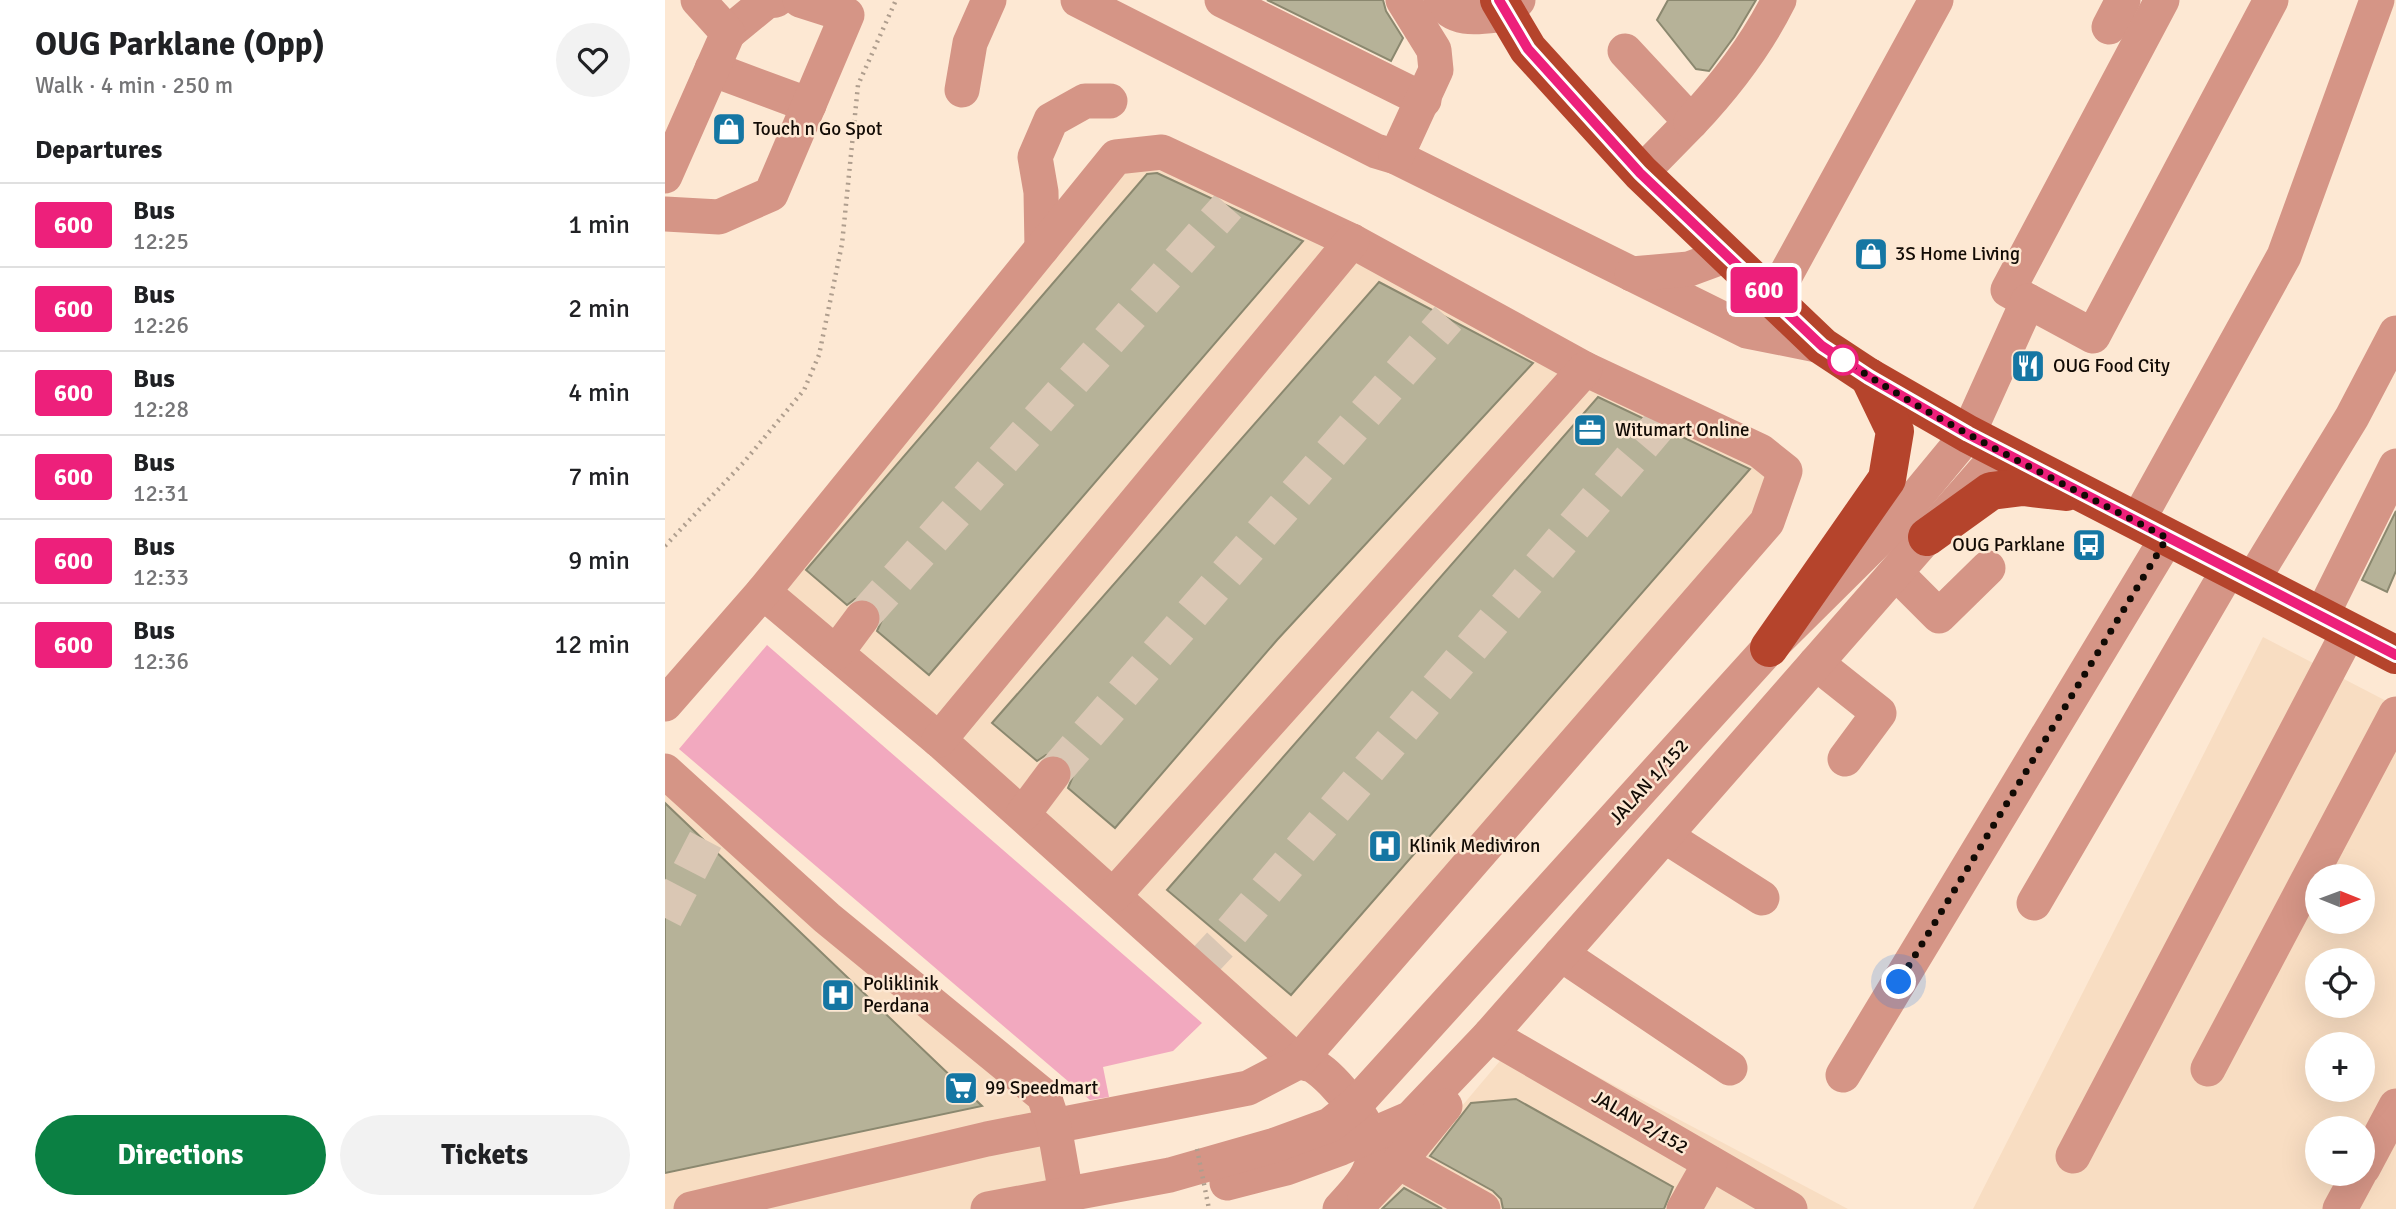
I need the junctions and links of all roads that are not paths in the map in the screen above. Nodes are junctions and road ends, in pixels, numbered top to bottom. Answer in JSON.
{"nodes":[{"id":1,"x":698,"y":0,"type":"edge"},
{"id":2,"x":776,"y":0,"type":"edge"},
{"id":3,"x":800,"y":0,"type":"edge"},
{"id":4,"x":989,"y":0,"type":"edge"},
{"id":5,"x":1078,"y":0,"type":"edge"},
{"id":6,"x":1222,"y":0,"type":"edge"},
{"id":7,"x":1403,"y":0,"type":"edge"},
{"id":8,"x":1441,"y":0,"type":"edge"},
{"id":9,"x":1779,"y":0,"type":"edge"},
{"id":10,"x":1936,"y":0,"type":"edge"},
{"id":11,"x":2162,"y":0,"type":"edge"},
{"id":12,"x":2271,"y":0,"type":"edge"},
{"id":13,"x":2377,"y":0,"type":"edge"},
{"id":14,"x":1508,"y":5,"type":"edge"},
{"id":15,"x":728,"y":33,"type":"junction"},
{"id":16,"x":1625,"y":51,"type":"dead end"},
{"id":17,"x":712,"y":69,"type":"junction"},
{"id":18,"x":962,"y":90,"type":"dead end"},
{"id":19,"x":1424,"y":100,"type":"junction"},
{"id":20,"x":1110,"y":102,"type":"dead end"},
{"id":21,"x":809,"y":105,"type":"junction"},
{"id":22,"x":1691,"y":122,"type":"junction"},
{"id":23,"x":1396,"y":157,"type":"junction"},
{"id":24,"x":1640,"y":173,"type":"junction"},
{"id":25,"x":665,"y":176,"type":"edge"},
{"id":26,"x":665,"y":214,"type":"edge"},
{"id":27,"x":1352,"y":241,"type":"junction"},
{"id":28,"x":1042,"y":248,"type":"junction"},
{"id":29,"x":1727,"y":255,"type":"junction"},
{"id":30,"x":1632,"y":274,"type":"junction"},
{"id":31,"x":1773,"y":298,"type":"junction"},
{"id":32,"x":2028,"y":301,"type":"junction"},
{"id":33,"x":2396,"y":333,"type":"edge"},
{"id":34,"x":1822,"y":346,"type":"junction"},
{"id":35,"x":1585,"y":369,"type":"junction"},
{"id":36,"x":1869,"y":377,"type":"junction"},
{"id":37,"x":1968,"y":434,"type":"junction"},
{"id":38,"x":2001,"y":452,"type":"junction"},
{"id":39,"x":2396,"y":466,"type":"edge"},
{"id":40,"x":2083,"y":494,"type":"junction"},
{"id":41,"x":2152,"y":530,"type":"junction"},
{"id":42,"x":1927,"y":537,"type":"junction"},
{"id":43,"x":1988,"y":568,"type":"dead end"},
{"id":44,"x":1896,"y":573,"type":"junction"},
{"id":45,"x":2240,"y":575,"type":"junction"},
{"id":46,"x":763,"y":592,"type":"junction"},
{"id":47,"x":862,"y":618,"type":"tunnel mouth"},
{"id":48,"x":2335,"y":624,"type":"junction"},
{"id":49,"x":1769,"y":648,"type":"junction"},
{"id":50,"x":836,"y":653,"type":"junction"},
{"id":51,"x":2396,"y":655,"type":"edge"},
{"id":52,"x":1816,"y":663,"type":"junction"},
{"id":53,"x":665,"y":704,"type":"edge"},
{"id":54,"x":2396,"y":714,"type":"edge"},
{"id":55,"x":939,"y":740,"type":"junction"},
{"id":56,"x":1845,"y":760,"type":"dead end"},
{"id":57,"x":665,"y":771,"type":"edge"},
{"id":58,"x":1053,"y":774,"type":"tunnel mouth"},
{"id":59,"x":1023,"y":814,"type":"junction"},
{"id":60,"x":1665,"y":836,"type":"junction"},
{"id":61,"x":1114,"y":895,"type":"junction"},
{"id":62,"x":1762,"y":898,"type":"dead end"},
{"id":63,"x":2034,"y":903,"type":"dead end"},
{"id":64,"x":1561,"y":954,"type":"junction"},
{"id":65,"x":1490,"y":1035,"type":"junction"},
{"id":66,"x":1298,"y":1062,"type":"junction"},
{"id":67,"x":1730,"y":1068,"type":"dead end"},
{"id":68,"x":2208,"y":1069,"type":"dead end"},
{"id":69,"x":1843,"y":1075,"type":"dead end"},
{"id":70,"x":2396,"y":1106,"type":"edge"},
{"id":71,"x":1054,"y":1126,"type":"junction"},
{"id":72,"x":1349,"y":1129,"type":"junction"},
{"id":73,"x":2375,"y":1145,"type":"edge"},
{"id":74,"x":2073,"y":1156,"type":"dead end"},
{"id":75,"x":1399,"y":1162,"type":"junction"},
{"id":76,"x":1710,"y":1163,"type":"junction"},
{"id":77,"x":2352,"y":1186,"type":"edge"},
{"id":78,"x":1066,"y":1194,"type":"junction"},
{"id":79,"x":691,"y":1209,"type":"edge"},
{"id":80,"x":988,"y":1209,"type":"edge"},
{"id":81,"x":1107,"y":1209,"type":"edge"},
{"id":82,"x":1322,"y":1209,"type":"edge"},
{"id":83,"x":1340,"y":1209,"type":"edge"},
{"id":84,"x":1352,"y":1209,"type":"edge"},
{"id":85,"x":1483,"y":1209,"type":"edge"},
{"id":86,"x":1684,"y":1209,"type":"edge"},
{"id":87,"x":1790,"y":1209,"type":"edge"},
{"id":88,"x":2340,"y":1209,"type":"edge"}],
"edges":[{"from":1,"to":15,"type":"street"},
{"from":2,"to":15,"type":"street"},
{"from":3,"to":21,"type":"street"},
{"from":4,"to":18,"type":"street"},
{"from":5,"to":23,"type":"street"},
{"from":6,"to":19,"type":"street"},
{"from":7,"to":19,"type":"street"},
{"from":8,"to":14,"type":"street"},
{"from":9,"to":22,"type":"street"},
{"from":10,"to":31,"type":"street"},
{"from":11,"to":32,"type":"street"},
{"from":12,"to":32,"type":"street"},
{"from":13,"to":41,"type":"street"},
{"from":14,"to":24,"type":"main road"},
{"from":15,"to":17,"type":"street"},
{"from":16,"to":22,"type":"street"},
{"from":17,"to":21,"type":"street"},
{"from":17,"to":25,"type":"street"},
{"from":19,"to":23,"type":"street"},
{"from":20,"to":28,"type":"street"},
{"from":21,"to":26,"type":"street"},
{"from":22,"to":24,"type":"street"},
{"from":23,"to":30,"type":"street"},
{"from":24,"to":29,"type":"main road"},
{"from":27,"to":28,"type":"street"},
{"from":27,"to":35,"type":"street"},
{"from":27,"to":55,"type":"street"},
{"from":28,"to":46,"type":"street"},
{"from":29,"to":30,"type":"street"},
{"from":29,"to":31,"type":"main road"},
{"from":30,"to":34,"type":"street"},
{"from":31,"to":34,"type":"main road"},
{"from":32,"to":37,"type":"street","name":"JALAN 1/152"},
{"from":33,"to":45,"type":"street"},
{"from":34,"to":36,"type":"main road"},
{"from":35,"to":61,"type":"street"},
{"from":35,"to":66,"type":"street"},
{"from":36,"to":37,"type":"main road"},
{"from":36,"to":49,"type":"main road"},
{"from":37,"to":38,"type":"main road"},
{"from":37,"to":49,"type":"street","name":"JALAN 1/152"},
{"from":38,"to":40,"type":"main road"},
{"from":38,"to":42,"type":"street"},
{"from":39,"to":48,"type":"street"},
{"from":40,"to":41,"type":"main road"},
{"from":40,"to":42,"type":"main road"},
{"from":41,"to":45,"type":"main road"},
{"from":41,"to":69,"type":"street"},
{"from":42,"to":44,"type":"street"},
{"from":43,"to":44,"type":"street"},
{"from":44,"to":52,"type":"street"},
{"from":45,"to":48,"type":"main road"},
{"from":45,"to":63,"type":"street"},
{"from":46,"to":50,"type":"street"},
{"from":46,"to":53,"type":"street"},
{"from":47,"to":50,"type":"street"},
{"from":48,"to":51,"type":"main road"},
{"from":48,"to":74,"type":"street"},
{"from":49,"to":72,"type":"street","name":"JALAN 1/152"},
{"from":50,"to":55,"type":"street"},
{"from":52,"to":56,"type":"street"},
{"from":52,"to":60,"type":"street"},
{"from":54,"to":68,"type":"street"},
{"from":55,"to":59,"type":"street"},
{"from":57,"to":71,"type":"street"},
{"from":58,"to":59,"type":"street"},
{"from":59,"to":61,"type":"street"},
{"from":60,"to":62,"type":"street"},
{"from":60,"to":64,"type":"street"},
{"from":61,"to":66,"type":"street"},
{"from":64,"to":65,"type":"street"},
{"from":64,"to":67,"type":"street"},
{"from":65,"to":72,"type":"street"},
{"from":65,"to":75,"type":"street"},
{"from":65,"to":76,"type":"street","name":"JALAN 2/152"},
{"from":66,"to":71,"type":"street"},
{"from":66,"to":72,"type":"street"},
{"from":70,"to":73,"type":"street"},
{"from":71,"to":78,"type":"street"},
{"from":71,"to":79,"type":"street"},
{"from":72,"to":78,"type":"street"},
{"from":72,"to":81,"type":"street"},
{"from":72,"to":82,"type":"street"},
{"from":72,"to":83,"type":"street"},
{"from":75,"to":84,"type":"street"},
{"from":75,"to":85,"type":"street"},
{"from":76,"to":86,"type":"street"},
{"from":76,"to":87,"type":"street","name":"JALAN 2/152"},
{"from":77,"to":88,"type":"street"},
{"from":78,"to":80,"type":"street"}]}
